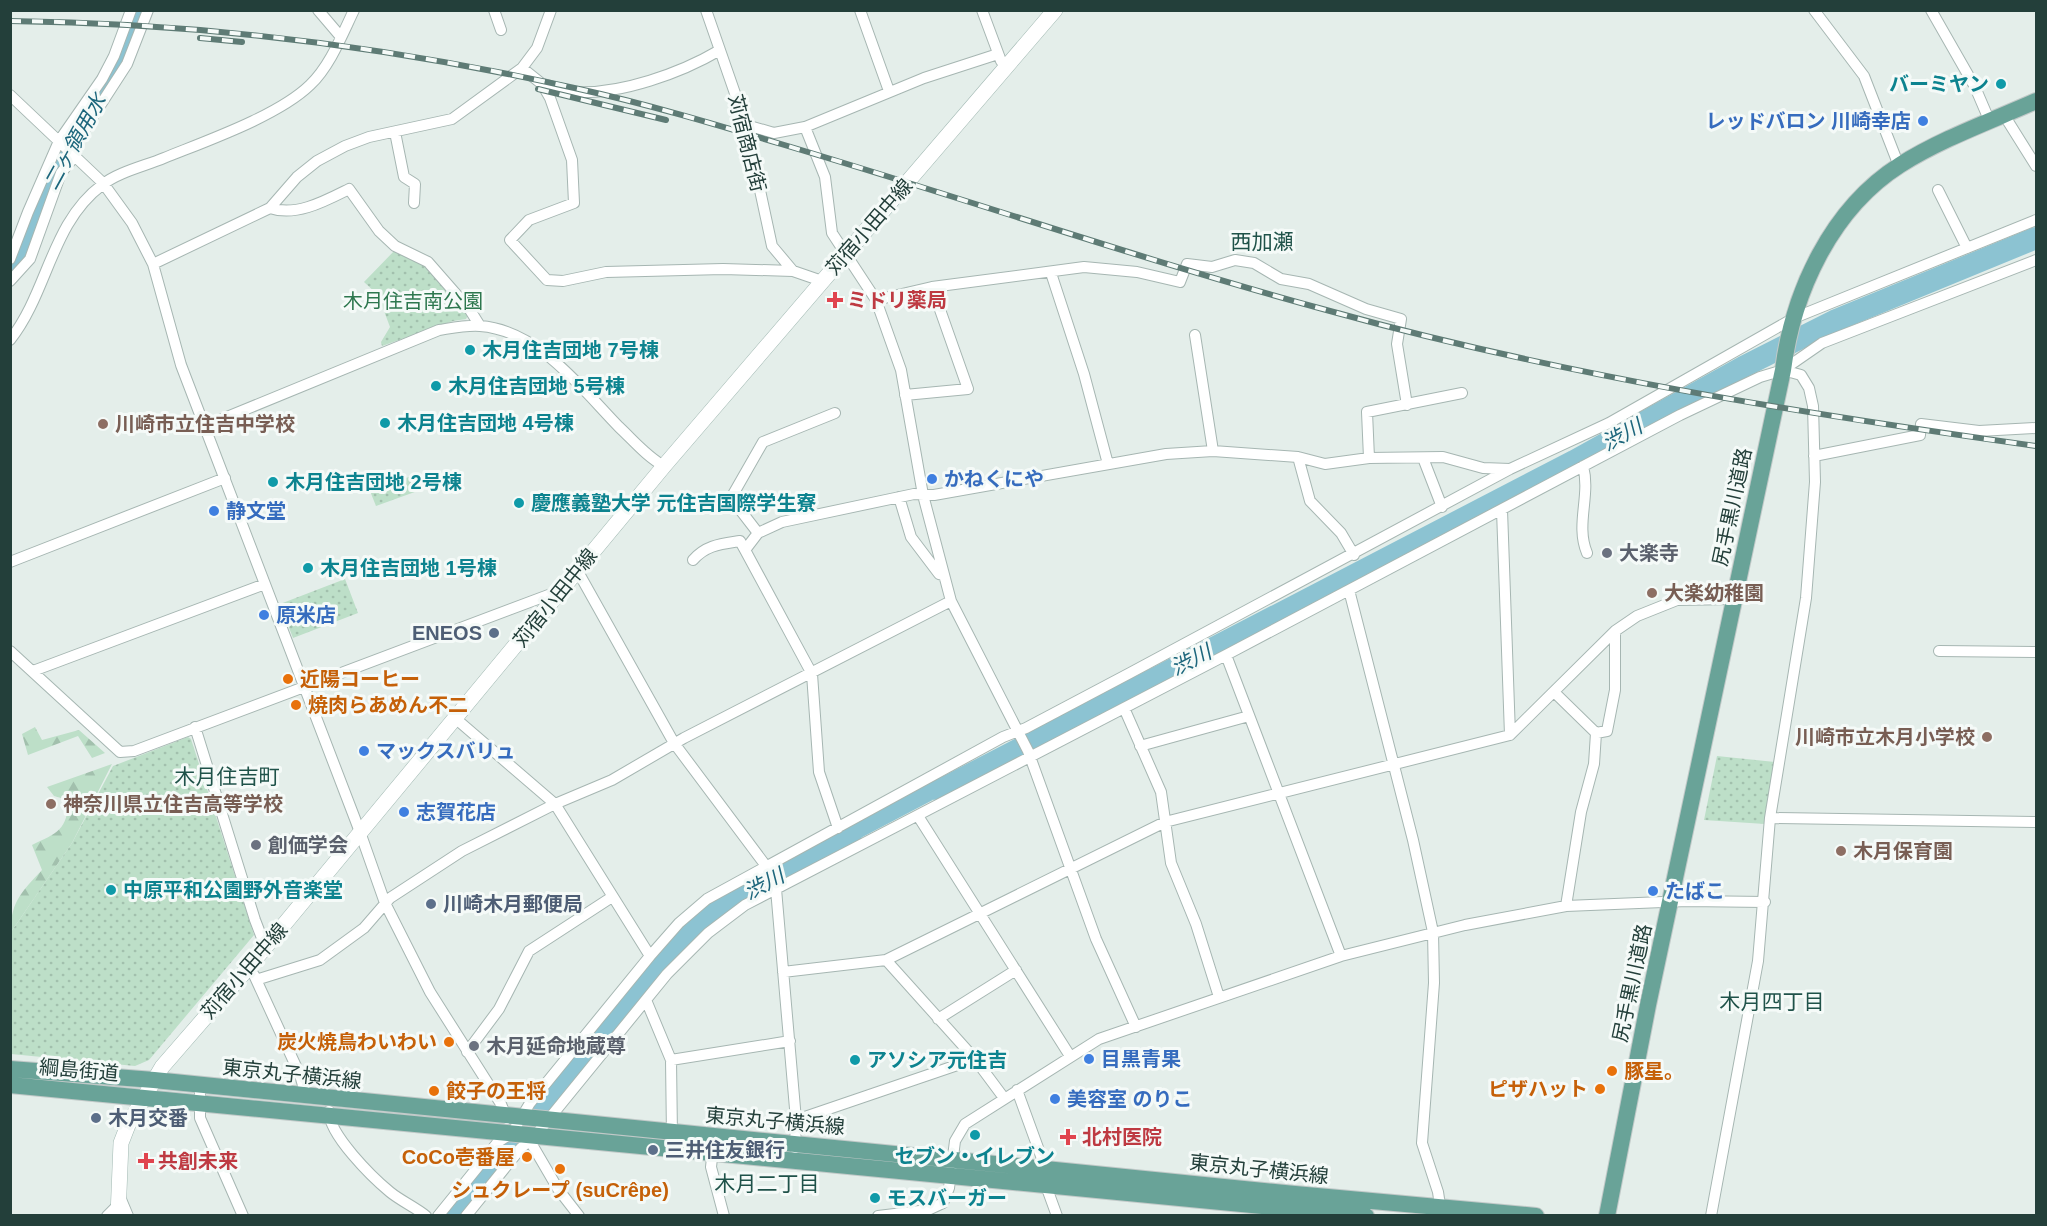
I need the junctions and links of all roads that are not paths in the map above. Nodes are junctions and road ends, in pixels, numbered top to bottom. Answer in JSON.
{"nodes":[{"id":1,"x":131,"y":10,"type":"edge"},
{"id":2,"x":148,"y":10,"type":"edge"},
{"id":3,"x":318,"y":10,"type":"edge"},
{"id":4,"x":354,"y":10,"type":"edge"},
{"id":5,"x":494,"y":10,"type":"edge"},
{"id":6,"x":551,"y":10,"type":"edge"},
{"id":7,"x":706,"y":10,"type":"edge"},
{"id":8,"x":860,"y":10,"type":"edge"},
{"id":9,"x":982,"y":10,"type":"edge"},
{"id":10,"x":1055,"y":10,"type":"edge"},
{"id":11,"x":1814,"y":10,"type":"edge"},
{"id":12,"x":1931,"y":10,"type":"edge"},
{"id":13,"x":501,"y":30,"type":"dead end"},
{"id":14,"x":341,"y":37,"type":"junction"},
{"id":15,"x":720,"y":50,"type":"junction"},
{"id":16,"x":998,"y":54,"type":"junction"},
{"id":17,"x":522,"y":68,"type":"junction"},
{"id":18,"x":1004,"y":70,"type":"junction"},
{"id":19,"x":542,"y":84,"type":"junction"},
{"id":20,"x":889,"y":91,"type":"junction"},
{"id":21,"x":10,"y":95,"type":"edge"},
{"id":22,"x":2037,"y":101,"type":"edge"},
{"id":23,"x":1997,"y":119,"type":"junction"},
{"id":24,"x":746,"y":125,"type":"junction"},
{"id":25,"x":805,"y":127,"type":"junction"},
{"id":26,"x":395,"y":132,"type":"junction"},
{"id":27,"x":59,"y":141,"type":"junction"},
{"id":28,"x":74,"y":157,"type":"junction"},
{"id":29,"x":1899,"y":166,"type":"junction"},
{"id":30,"x":2037,"y":166,"type":"edge"},
{"id":31,"x":103,"y":183,"type":"junction"},
{"id":32,"x":1938,"y":190,"type":"dead end"},
{"id":33,"x":414,"y":203,"type":"dead end"},
{"id":34,"x":270,"y":208,"type":"junction"},
{"id":35,"x":2037,"y":220,"type":"edge"},
{"id":36,"x":1967,"y":248,"type":"junction"},
{"id":37,"x":845,"y":255,"type":"junction"},
{"id":38,"x":10,"y":259,"type":"edge"},
{"id":39,"x":2037,"y":260,"type":"edge"},
{"id":40,"x":153,"y":264,"type":"junction"},
{"id":41,"x":794,"y":271,"type":"junction"},
{"id":42,"x":1051,"y":273,"type":"junction"},
{"id":43,"x":822,"y":281,"type":"junction"},
{"id":44,"x":10,"y":282,"type":"edge"},
{"id":45,"x":932,"y":287,"type":"junction"},
{"id":46,"x":876,"y":300,"type":"junction"},
{"id":47,"x":1792,"y":323,"type":"junction"},
{"id":48,"x":480,"y":326,"type":"junction"},
{"id":49,"x":1195,"y":335,"type":"dead end"},
{"id":50,"x":10,"y":339,"type":"edge"},
{"id":51,"x":1784,"y":362,"type":"junction"},
{"id":52,"x":1462,"y":393,"type":"dead end"},
{"id":53,"x":905,"y":395,"type":"junction"},
{"id":54,"x":1407,"y":405,"type":"junction"},
{"id":55,"x":835,"y":413,"type":"dead end"},
{"id":56,"x":205,"y":426,"type":"junction"},
{"id":57,"x":2037,"y":428,"type":"edge"},
{"id":58,"x":1213,"y":451,"type":"junction"},
{"id":59,"x":1814,"y":456,"type":"junction"},
{"id":60,"x":1298,"y":457,"type":"junction"},
{"id":61,"x":1369,"y":458,"type":"junction"},
{"id":62,"x":1423,"y":458,"type":"junction"},
{"id":63,"x":1108,"y":464,"type":"junction"},
{"id":64,"x":664,"y":466,"type":"junction"},
{"id":65,"x":1583,"y":466,"type":"junction"},
{"id":66,"x":1510,"y":470,"type":"junction"},
{"id":67,"x":225,"y":478,"type":"junction"},
{"id":68,"x":923,"y":495,"type":"junction"},
{"id":69,"x":899,"y":497,"type":"junction"},
{"id":70,"x":1442,"y":507,"type":"junction"},
{"id":71,"x":1502,"y":510,"type":"junction"},
{"id":72,"x":758,"y":533,"type":"junction"},
{"id":73,"x":746,"y":550,"type":"junction"},
{"id":74,"x":1587,"y":553,"type":"dead end"},
{"id":75,"x":1354,"y":555,"type":"junction"},
{"id":76,"x":693,"y":560,"type":"dead end"},
{"id":77,"x":10,"y":562,"type":"edge"},
{"id":78,"x":577,"y":570,"type":"junction"},
{"id":79,"x":944,"y":575,"type":"junction"},
{"id":80,"x":265,"y":584,"type":"junction"},
{"id":81,"x":562,"y":589,"type":"junction"},
{"id":82,"x":1349,"y":590,"type":"junction"},
{"id":83,"x":1733,"y":599,"type":"junction"},
{"id":84,"x":951,"y":601,"type":"junction"},
{"id":85,"x":1615,"y":631,"type":"junction"},
{"id":86,"x":10,"y":651,"type":"edge"},
{"id":87,"x":1940,"y":651,"type":"dead end"},
{"id":88,"x":2037,"y":652,"type":"edge"},
{"id":89,"x":1226,"y":656,"type":"junction"},
{"id":90,"x":33,"y":671,"type":"junction"},
{"id":91,"x":812,"y":674,"type":"junction"},
{"id":92,"x":304,"y":686,"type":"junction"},
{"id":93,"x":1554,"y":692,"type":"junction"},
{"id":94,"x":1124,"y":708,"type":"junction"},
{"id":95,"x":1249,"y":716,"type":"junction"},
{"id":96,"x":455,"y":718,"type":"junction"},
{"id":97,"x":195,"y":727,"type":"junction"},
{"id":98,"x":1596,"y":733,"type":"junction"},
{"id":99,"x":1019,"y":734,"type":"junction"},
{"id":100,"x":1510,"y":735,"type":"junction"},
{"id":101,"x":674,"y":743,"type":"junction"},
{"id":102,"x":1140,"y":746,"type":"junction"},
{"id":103,"x":1029,"y":754,"type":"junction"},
{"id":104,"x":1393,"y":766,"type":"junction"},
{"id":105,"x":1279,"y":794,"type":"junction"},
{"id":106,"x":555,"y":804,"type":"junction"},
{"id":107,"x":918,"y":816,"type":"junction"},
{"id":108,"x":1770,"y":818,"type":"junction"},
{"id":109,"x":1165,"y":822,"type":"junction"},
{"id":110,"x":2037,"y":822,"type":"edge"},
{"id":111,"x":838,"y":828,"type":"junction"},
{"id":112,"x":360,"y":832,"type":"junction"},
{"id":113,"x":766,"y":866,"type":"junction"},
{"id":114,"x":1071,"y":870,"type":"junction"},
{"id":115,"x":776,"y":889,"type":"junction"},
{"id":116,"x":612,"y":897,"type":"junction"},
{"id":117,"x":1670,"y":901,"type":"junction"},
{"id":118,"x":1765,"y":902,"type":"junction"},
{"id":119,"x":385,"y":903,"type":"junction"},
{"id":120,"x":1566,"y":906,"type":"junction"},
{"id":121,"x":979,"y":914,"type":"junction"},
{"id":122,"x":1433,"y":932,"type":"junction"},
{"id":123,"x":266,"y":946,"type":"junction"},
{"id":124,"x":650,"y":956,"type":"junction"},
{"id":125,"x":1341,"y":956,"type":"junction"},
{"id":126,"x":886,"y":960,"type":"junction"},
{"id":127,"x":1016,"y":970,"type":"junction"},
{"id":128,"x":783,"y":972,"type":"junction"},
{"id":129,"x":253,"y":974,"type":"junction"},
{"id":130,"x":1219,"y":997,"type":"junction"},
{"id":131,"x":646,"y":1000,"type":"junction"},
{"id":132,"x":938,"y":1018,"type":"junction"},
{"id":133,"x":1136,"y":1027,"type":"junction"},
{"id":134,"x":790,"y":1041,"type":"junction"},
{"id":135,"x":467,"y":1052,"type":"junction"},
{"id":136,"x":1071,"y":1056,"type":"junction"},
{"id":137,"x":975,"y":1059,"type":"junction"},
{"id":138,"x":671,"y":1060,"type":"junction"},
{"id":139,"x":10,"y":1069,"type":"edge"},
{"id":140,"x":154,"y":1080,"type":"junction"},
{"id":141,"x":10,"y":1085,"type":"edge"},
{"id":142,"x":200,"y":1086,"type":"junction"},
{"id":143,"x":1017,"y":1090,"type":"junction"},
{"id":144,"x":306,"y":1096,"type":"junction"},
{"id":145,"x":144,"y":1097,"type":"junction"},
{"id":146,"x":1004,"y":1098,"type":"junction"},
{"id":147,"x":198,"y":1103,"type":"junction"},
{"id":148,"x":330,"y":1107,"type":"junction"},
{"id":149,"x":513,"y":1117,"type":"junction"},
{"id":150,"x":548,"y":1120,"type":"junction"},
{"id":151,"x":796,"y":1120,"type":"junction"},
{"id":152,"x":512,"y":1133,"type":"junction"},
{"id":153,"x":532,"y":1138,"type":"junction"},
{"id":154,"x":673,"y":1141,"type":"junction"},
{"id":155,"x":714,"y":1145,"type":"junction"},
{"id":156,"x":795,"y":1151,"type":"junction"},
{"id":157,"x":952,"y":1167,"type":"junction"},
{"id":158,"x":1044,"y":1176,"type":"junction"},
{"id":159,"x":118,"y":1209,"type":"edge"},
{"id":160,"x":1440,"y":1211,"type":"edge"},
{"id":161,"x":919,"y":1213,"type":"edge"},
{"id":162,"x":1328,"y":1213,"type":"edge"},
{"id":163,"x":243,"y":1215,"type":"edge"},
{"id":164,"x":426,"y":1215,"type":"edge"},
{"id":165,"x":438,"y":1215,"type":"edge"},
{"id":166,"x":466,"y":1215,"type":"edge"},
{"id":167,"x":579,"y":1215,"type":"edge"},
{"id":168,"x":724,"y":1215,"type":"edge"},
{"id":169,"x":878,"y":1215,"type":"edge"},
{"id":170,"x":1057,"y":1215,"type":"edge"},
{"id":171,"x":1366,"y":1215,"type":"edge"},
{"id":172,"x":1536,"y":1215,"type":"edge"},
{"id":173,"x":1607,"y":1215,"type":"edge"},
{"id":174,"x":1711,"y":1215,"type":"edge"}],
"edges":[{"from":1,"to":27,"type":"street"},
{"from":2,"to":28,"type":"street"},
{"from":3,"to":14,"type":"street"},
{"from":4,"to":14,"type":"street"},
{"from":5,"to":13,"type":"street"},
{"from":6,"to":17,"type":"street"},
{"from":7,"to":15,"type":"street","name":"苅宿商店街"},
{"from":8,"to":20,"type":"street"},
{"from":9,"to":16,"type":"street"},
{"from":10,"to":18,"type":"street","name":"苅宿小田中線"},
{"from":11,"to":29,"type":"street"},
{"from":12,"to":23,"type":"street"},
{"from":14,"to":31,"type":"street"},
{"from":15,"to":19,"type":"street"},
{"from":15,"to":24,"type":"street","name":"苅宿商店街"},
{"from":16,"to":18,"type":"street"},
{"from":16,"to":20,"type":"street"},
{"from":17,"to":19,"type":"street"},
{"from":17,"to":26,"type":"street"},
{"from":18,"to":37,"type":"street","name":"苅宿小田中線"},
{"from":19,"to":41,"type":"street"},
{"from":20,"to":25,"type":"street"},
{"from":21,"to":27,"type":"street"},
{"from":22,"to":23,"type":"main road","name":"尻手黒川道路"},
{"from":23,"to":29,"type":"main road","name":"尻手黒川道路"},
{"from":23,"to":30,"type":"street"},
{"from":24,"to":25,"type":"street"},
{"from":24,"to":41,"type":"street","name":"苅宿商店街"},
{"from":25,"to":37,"type":"street"},
{"from":26,"to":33,"type":"street"},
{"from":26,"to":34,"type":"street"},
{"from":27,"to":28,"type":"street"},
{"from":27,"to":38,"type":"street"},
{"from":28,"to":31,"type":"street"},
{"from":28,"to":44,"type":"street"},
{"from":29,"to":47,"type":"main road","name":"尻手黒川道路"},
{"from":31,"to":40,"type":"street"},
{"from":31,"to":50,"type":"street"},
{"from":32,"to":36,"type":"street"},
{"from":34,"to":40,"type":"street"},
{"from":34,"to":48,"type":"street"},
{"from":35,"to":36,"type":"street"},
{"from":36,"to":47,"type":"street"},
{"from":37,"to":43,"type":"street","name":"苅宿小田中線"},
{"from":37,"to":46,"type":"street"},
{"from":39,"to":51,"type":"street"},
{"from":40,"to":56,"type":"street"},
{"from":41,"to":43,"type":"street"},
{"from":42,"to":45,"type":"street"},
{"from":42,"to":54,"type":"street"},
{"from":42,"to":63,"type":"street"},
{"from":43,"to":64,"type":"street","name":"苅宿小田中線"},
{"from":45,"to":46,"type":"street"},
{"from":45,"to":53,"type":"street"},
{"from":46,"to":53,"type":"street"},
{"from":47,"to":51,"type":"main road","name":"尻手黒川道路"},
{"from":47,"to":66,"type":"street"},
{"from":48,"to":56,"type":"street"},
{"from":48,"to":64,"type":"street"},
{"from":49,"to":58,"type":"street"},
{"from":51,"to":59,"type":"street"},
{"from":51,"to":65,"type":"street"},
{"from":51,"to":83,"type":"main road","name":"尻手黒川道路"},
{"from":52,"to":54,"type":"street"},
{"from":53,"to":68,"type":"street"},
{"from":54,"to":61,"type":"street"},
{"from":55,"to":72,"type":"street"},
{"from":56,"to":67,"type":"street"},
{"from":57,"to":59,"type":"street"},
{"from":58,"to":60,"type":"street"},
{"from":58,"to":63,"type":"street"},
{"from":59,"to":108,"type":"street"},
{"from":60,"to":61,"type":"street"},
{"from":60,"to":75,"type":"street"},
{"from":61,"to":62,"type":"street"},
{"from":62,"to":66,"type":"street"},
{"from":62,"to":70,"type":"street"},
{"from":63,"to":68,"type":"street"},
{"from":64,"to":78,"type":"street","name":"苅宿小田中線"},
{"from":65,"to":71,"type":"street"},
{"from":65,"to":74,"type":"street"},
{"from":66,"to":70,"type":"street"},
{"from":67,"to":77,"type":"street"},
{"from":67,"to":80,"type":"street"},
{"from":68,"to":69,"type":"street"},
{"from":68,"to":79,"type":"street"},
{"from":69,"to":72,"type":"street"},
{"from":69,"to":79,"type":"street"},
{"from":70,"to":75,"type":"street"},
{"from":71,"to":82,"type":"street"},
{"from":71,"to":100,"type":"street"},
{"from":72,"to":73,"type":"street"},
{"from":73,"to":76,"type":"street"},
{"from":73,"to":91,"type":"street"},
{"from":75,"to":99,"type":"street"},
{"from":78,"to":81,"type":"street","name":"苅宿小田中線"},
{"from":78,"to":101,"type":"street"},
{"from":79,"to":84,"type":"street"},
{"from":80,"to":90,"type":"street"},
{"from":80,"to":92,"type":"street"},
{"from":81,"to":92,"type":"street"},
{"from":81,"to":96,"type":"street","name":"苅宿小田中線"},
{"from":82,"to":89,"type":"street"},
{"from":82,"to":104,"type":"street"},
{"from":83,"to":85,"type":"street"},
{"from":83,"to":117,"type":"main road","name":"尻手黒川道路"},
{"from":84,"to":91,"type":"street"},
{"from":84,"to":99,"type":"street"},
{"from":85,"to":93,"type":"street"},
{"from":85,"to":98,"type":"street"},
{"from":86,"to":90,"type":"street"},
{"from":87,"to":88,"type":"street"},
{"from":89,"to":94,"type":"street"},
{"from":89,"to":95,"type":"street"},
{"from":90,"to":97,"type":"street"},
{"from":91,"to":101,"type":"street"},
{"from":91,"to":111,"type":"street"},
{"from":92,"to":97,"type":"street"},
{"from":92,"to":112,"type":"street"},
{"from":93,"to":98,"type":"street"},
{"from":93,"to":100,"type":"street"},
{"from":94,"to":102,"type":"street"},
{"from":94,"to":103,"type":"street"},
{"from":95,"to":102,"type":"street"},
{"from":95,"to":105,"type":"street"},
{"from":96,"to":106,"type":"street"},
{"from":96,"to":112,"type":"street","name":"苅宿小田中線"},
{"from":97,"to":123,"type":"street"},
{"from":98,"to":120,"type":"street"},
{"from":99,"to":103,"type":"street"},
{"from":99,"to":111,"type":"street"},
{"from":100,"to":104,"type":"street"},
{"from":101,"to":106,"type":"street"},
{"from":101,"to":113,"type":"street"},
{"from":102,"to":109,"type":"street"},
{"from":103,"to":107,"type":"street"},
{"from":103,"to":114,"type":"street"},
{"from":104,"to":105,"type":"street"},
{"from":104,"to":122,"type":"street"},
{"from":105,"to":109,"type":"street"},
{"from":105,"to":125,"type":"street"},
{"from":106,"to":116,"type":"street"},
{"from":106,"to":119,"type":"street"},
{"from":107,"to":115,"type":"street"},
{"from":107,"to":121,"type":"street"},
{"from":108,"to":110,"type":"street"},
{"from":108,"to":118,"type":"street"},
{"from":109,"to":114,"type":"street"},
{"from":109,"to":130,"type":"street"},
{"from":111,"to":113,"type":"street"},
{"from":112,"to":119,"type":"street"},
{"from":112,"to":123,"type":"street","name":"苅宿小田中線"},
{"from":113,"to":115,"type":"street"},
{"from":113,"to":124,"type":"street"},
{"from":114,"to":121,"type":"street"},
{"from":114,"to":133,"type":"street"},
{"from":115,"to":128,"type":"street"},
{"from":115,"to":131,"type":"street"},
{"from":116,"to":124,"type":"street"},
{"from":116,"to":135,"type":"street"},
{"from":117,"to":118,"type":"street"},
{"from":117,"to":120,"type":"street"},
{"from":117,"to":173,"type":"main road","name":"尻手黒川道路"},
{"from":118,"to":174,"type":"street"},
{"from":119,"to":129,"type":"street"},
{"from":119,"to":135,"type":"street"},
{"from":120,"to":122,"type":"street"},
{"from":121,"to":126,"type":"street"},
{"from":121,"to":127,"type":"street"},
{"from":122,"to":125,"type":"street"},
{"from":122,"to":160,"type":"street"},
{"from":123,"to":129,"type":"street","name":"苅宿小田中線"},
{"from":124,"to":149,"type":"street"},
{"from":125,"to":130,"type":"street"},
{"from":126,"to":128,"type":"street"},
{"from":126,"to":132,"type":"street"},
{"from":127,"to":132,"type":"street"},
{"from":127,"to":136,"type":"street"},
{"from":128,"to":134,"type":"street"},
{"from":129,"to":140,"type":"street","name":"苅宿小田中線"},
{"from":129,"to":144,"type":"street"},
{"from":130,"to":133,"type":"street"},
{"from":131,"to":138,"type":"street"},
{"from":131,"to":150,"type":"street"},
{"from":132,"to":137,"type":"street"},
{"from":133,"to":136,"type":"street"},
{"from":134,"to":138,"type":"street"},
{"from":134,"to":151,"type":"street"},
{"from":135,"to":149,"type":"street"},
{"from":136,"to":143,"type":"street"},
{"from":137,"to":146,"type":"street"},
{"from":137,"to":151,"type":"street"},
{"from":138,"to":154,"type":"street"},
{"from":139,"to":140,"type":"main road","name":"東京丸子横浜線"},
{"from":140,"to":142,"type":"main road","name":"東京丸子横浜線"},
{"from":140,"to":145,"type":"street","name":"苅宿小田中線"},
{"from":141,"to":145,"type":"main road","name":"綱島街道"},
{"from":142,"to":144,"type":"main road","name":"東京丸子横浜線"},
{"from":142,"to":147,"type":"street"},
{"from":143,"to":146,"type":"street"},
{"from":143,"to":158,"type":"street"},
{"from":144,"to":148,"type":"main road","name":"東京丸子横浜線"},
{"from":145,"to":147,"type":"main road","name":"東京丸子横浜線"},
{"from":145,"to":159,"type":"street","name":"苅宿小田中線"},
{"from":146,"to":157,"type":"street"},
{"from":147,"to":148,"type":"main road","name":"東京丸子横浜線"},
{"from":147,"to":163,"type":"street"},
{"from":148,"to":149,"type":"main road","name":"東京丸子横浜線"},
{"from":148,"to":152,"type":"main road","name":"東京丸子横浜線"},
{"from":148,"to":164,"type":"street"},
{"from":149,"to":150,"type":"main road","name":"東京丸子横浜線"},
{"from":149,"to":152,"type":"street"},
{"from":150,"to":153,"type":"street"},
{"from":150,"to":154,"type":"main road","name":"東京丸子横浜線"},
{"from":151,"to":156,"type":"street"},
{"from":152,"to":153,"type":"main road","name":"東京丸子横浜線"},
{"from":152,"to":165,"type":"street"},
{"from":153,"to":154,"type":"main road","name":"東京丸子横浜線"},
{"from":153,"to":166,"type":"street"},
{"from":153,"to":167,"type":"street"},
{"from":154,"to":155,"type":"main road","name":"東京丸子横浜線"},
{"from":155,"to":156,"type":"main road","name":"東京丸子横浜線"},
{"from":155,"to":168,"type":"street"},
{"from":156,"to":157,"type":"main road","name":"東京丸子横浜線"},
{"from":157,"to":158,"type":"main road","name":"東京丸子横浜線"},
{"from":157,"to":161,"type":"street"},
{"from":158,"to":160,"type":"main road","name":"東京丸子横浜線"},
{"from":158,"to":162,"type":"main road","name":"東京丸子横浜線"},
{"from":158,"to":170,"type":"street"},
{"from":160,"to":172,"type":"main road","name":"東京丸子横浜線"},
{"from":161,"to":169,"type":"street"},
{"from":162,"to":171,"type":"main road","name":"東京丸子横浜線"}]}
